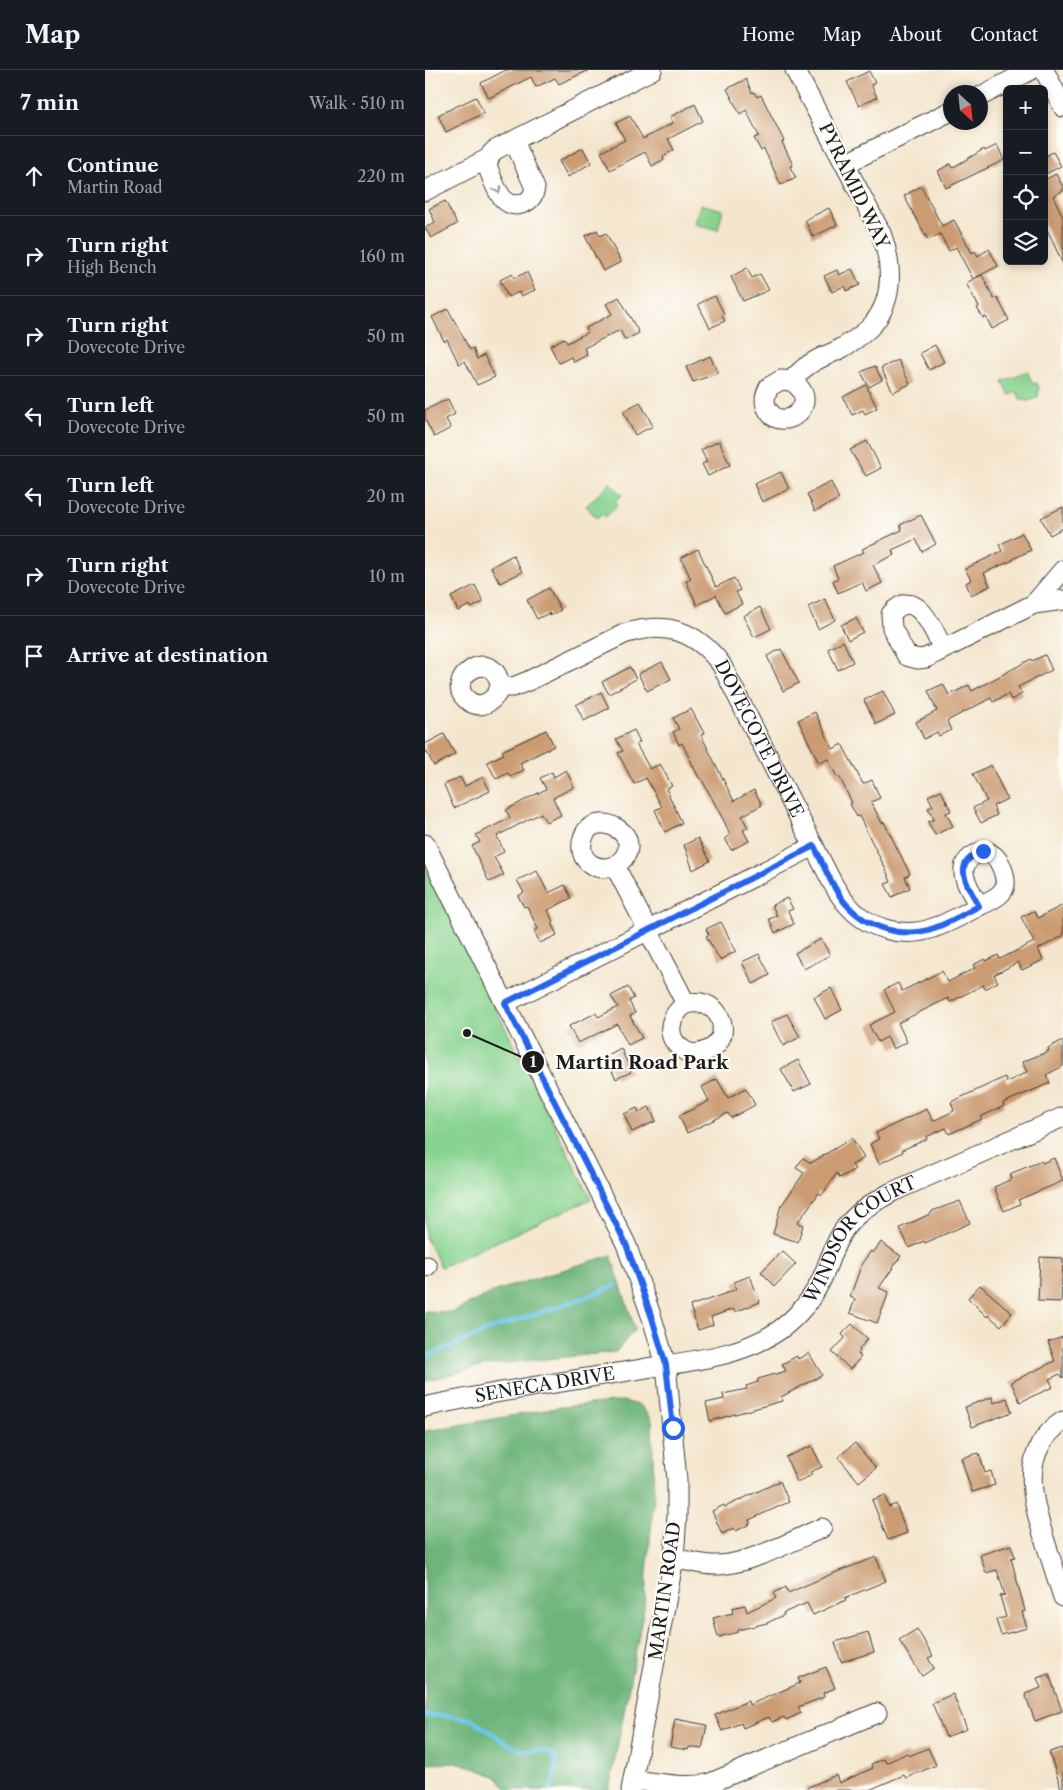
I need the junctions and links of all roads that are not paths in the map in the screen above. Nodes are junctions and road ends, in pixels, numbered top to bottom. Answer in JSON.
{"nodes":[{"id":1,"x":652,"y":70,"type":"edge"},
{"id":2,"x":795,"y":70,"type":"edge"},
{"id":3,"x":1031,"y":70,"type":"edge"},
{"id":4,"x":1044,"y":70,"type":"edge"},
{"id":5,"x":988,"y":92,"type":"edge"},
{"id":6,"x":1063,"y":107,"type":"edge"},
{"id":7,"x":943,"y":115,"type":"edge"},
{"id":8,"x":514,"y":141,"type":"junction"},
{"id":9,"x":489,"y":158,"type":"junction"},
{"id":10,"x":845,"y":164,"type":"junction"},
{"id":11,"x":425,"y":191,"type":"edge"},
{"id":12,"x":791,"y":381,"type":"dead end"},
{"id":13,"x":1063,"y":570,"type":"edge"},
{"id":14,"x":1063,"y":600,"type":"edge"},
{"id":15,"x":1035,"y":604,"type":"junction"},
{"id":16,"x":943,"y":649,"type":"dead end"},
{"id":17,"x":499,"y":687,"type":"dead end"},
{"id":18,"x":425,"y":844,"type":"edge"},
{"id":19,"x":814,"y":846,"type":"junction"},
{"id":20,"x":615,"y":866,"type":"dead end"},
{"id":21,"x":979,"y":906,"type":"dead end"},
{"id":22,"x":648,"y":931,"type":"junction"},
{"id":23,"x":505,"y":1003,"type":"junction"},
{"id":24,"x":687,"y":1004,"type":"dead end"},
{"id":25,"x":1063,"y":1117,"type":"edge"},
{"id":26,"x":666,"y":1365,"type":"junction"},
{"id":27,"x":425,"y":1407,"type":"edge"},
{"id":28,"x":1063,"y":1421,"type":"edge"},
{"id":29,"x":821,"y":1528,"type":"dead end"},
{"id":30,"x":674,"y":1558,"type":"junction"},
{"id":31,"x":1063,"y":1597,"type":"edge"},
{"id":32,"x":877,"y":1714,"type":"dead end"},
{"id":33,"x":632,"y":1785,"type":"edge"}],
"edges":[{"from":1,"to":8,"type":"street"},
{"from":2,"to":10,"type":"street","name":"PYRAMID WAY"},
{"from":3,"to":5,"type":"street"},
{"from":4,"to":6,"type":"street"},
{"from":7,"to":10,"type":"street"},
{"from":8,"to":9,"type":"street"},
{"from":9,"to":8,"type":"street","one_way":true},
{"from":9,"to":11,"type":"street"},
{"from":10,"to":12,"type":"street","name":"PYRAMID WAY"},
{"from":13,"to":15,"type":"street"},
{"from":14,"to":15,"type":"street"},
{"from":15,"to":16,"type":"street"},
{"from":17,"to":19,"type":"street","name":"DOVECOTE DRIVE"},
{"from":18,"to":23,"type":"street","name":"MARTIN ROAD"},
{"from":19,"to":21,"type":"street","name":"DOVECOTE DRIVE"},
{"from":19,"to":22,"type":"street"},
{"from":20,"to":22,"type":"street"},
{"from":22,"to":23,"type":"street"},
{"from":22,"to":24,"type":"street"},
{"from":23,"to":26,"type":"street","name":"MARTIN ROAD"},
{"from":25,"to":26,"type":"street","name":"WINDSOR COURT"},
{"from":26,"to":27,"type":"street","name":"SENECA DRIVE"},
{"from":26,"to":30,"type":"street","name":"MARTIN ROAD"},
{"from":28,"to":31,"type":"street"},
{"from":29,"to":30,"type":"street"},
{"from":30,"to":33,"type":"street","name":"MARTIN ROAD"},
{"from":32,"to":33,"type":"street"}]}
